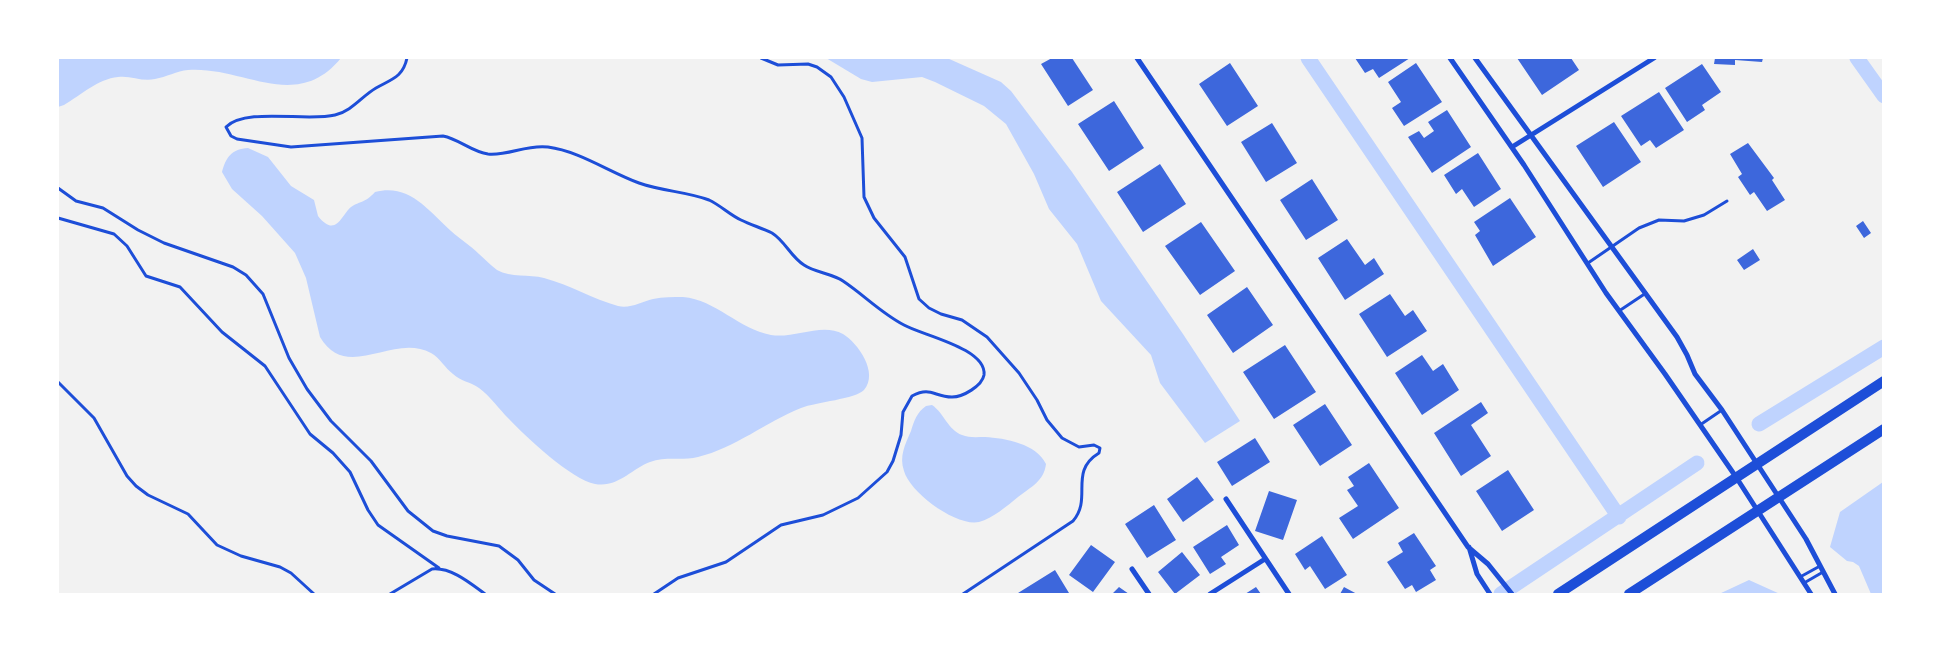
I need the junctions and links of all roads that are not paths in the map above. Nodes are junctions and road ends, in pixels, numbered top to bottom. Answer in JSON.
{"nodes":[{"id":1,"x":407,"y":58,"type":"edge"},
{"id":2,"x":761,"y":58,"type":"edge"},
{"id":3,"x":1137,"y":58,"type":"edge"},
{"id":4,"x":1450,"y":58,"type":"edge"},
{"id":5,"x":1475,"y":58,"type":"edge"},
{"id":6,"x":1654,"y":58,"type":"edge"},
{"id":7,"x":1529,"y":135,"type":"junction"},
{"id":8,"x":1512,"y":147,"type":"junction"},
{"id":9,"x":58,"y":188,"type":"edge"},
{"id":10,"x":1727,"y":200,"type":"dead end"},
{"id":11,"x":58,"y":218,"type":"edge"},
{"id":12,"x":1610,"y":248,"type":"junction"},
{"id":13,"x":1588,"y":263,"type":"junction"},
{"id":14,"x":1646,"y":292,"type":"junction"},
{"id":15,"x":1619,"y":311,"type":"junction"},
{"id":16,"x":1884,"y":381,"type":"edge"},
{"id":17,"x":58,"y":382,"type":"edge"},
{"id":18,"x":1722,"y":410,"type":"junction"},
{"id":19,"x":1700,"y":425,"type":"junction"},
{"id":20,"x":1884,"y":429,"type":"edge"},
{"id":21,"x":1756,"y":464,"type":"junction"},
{"id":22,"x":1736,"y":477,"type":"junction"},
{"id":23,"x":1778,"y":496,"type":"junction"},
{"id":24,"x":1226,"y":499,"type":"dead end"},
{"id":25,"x":1757,"y":510,"type":"junction"},
{"id":26,"x":1468,"y":547,"type":"junction"},
{"id":27,"x":1266,"y":558,"type":"junction"},
{"id":28,"x":1820,"y":566,"type":"junction"},
{"id":29,"x":439,"y":568,"type":"junction"},
{"id":30,"x":1132,"y":569,"type":"dead end"},
{"id":31,"x":1823,"y":572,"type":"junction"},
{"id":32,"x":1800,"y":577,"type":"junction"},
{"id":33,"x":1804,"y":584,"type":"junction"},
{"id":34,"x":1489,"y":593,"type":"edge"},
{"id":35,"x":314,"y":594,"type":"edge"},
{"id":36,"x":390,"y":594,"type":"edge"},
{"id":37,"x":485,"y":594,"type":"edge"},
{"id":38,"x":555,"y":594,"type":"edge"},
{"id":39,"x":654,"y":594,"type":"edge"},
{"id":40,"x":963,"y":594,"type":"edge"},
{"id":41,"x":1149,"y":594,"type":"edge"},
{"id":42,"x":1210,"y":594,"type":"edge"},
{"id":43,"x":1289,"y":594,"type":"edge"},
{"id":44,"x":1512,"y":594,"type":"edge"},
{"id":45,"x":1558,"y":594,"type":"edge"},
{"id":46,"x":1629,"y":594,"type":"edge"},
{"id":47,"x":1811,"y":594,"type":"edge"},
{"id":48,"x":1835,"y":594,"type":"edge"}],
"edges":[{"from":1,"to":39,"type":"lane"},
{"from":2,"to":40,"type":"lane"},
{"from":3,"to":26,"type":"street"},
{"from":4,"to":8,"type":"street"},
{"from":5,"to":7,"type":"street"},
{"from":6,"to":7,"type":"street"},
{"from":7,"to":8,"type":"street"},
{"from":7,"to":12,"type":"street"},
{"from":8,"to":13,"type":"street"},
{"from":9,"to":38,"type":"lane"},
{"from":10,"to":12,"type":"lane"},
{"from":11,"to":29,"type":"lane"},
{"from":12,"to":13,"type":"lane"},
{"from":12,"to":14,"type":"street"},
{"from":13,"to":15,"type":"street"},
{"from":14,"to":15,"type":"lane"},
{"from":14,"to":18,"type":"street"},
{"from":15,"to":19,"type":"street"},
{"from":16,"to":21,"type":"main road"},
{"from":17,"to":35,"type":"lane"},
{"from":18,"to":19,"type":"lane"},
{"from":18,"to":21,"type":"street"},
{"from":19,"to":22,"type":"street"},
{"from":20,"to":23,"type":"main road"},
{"from":21,"to":22,"type":"main road"},
{"from":21,"to":23,"type":"street"},
{"from":22,"to":25,"type":"street"},
{"from":22,"to":45,"type":"main road"},
{"from":23,"to":25,"type":"main road"},
{"from":23,"to":28,"type":"street"},
{"from":24,"to":27,"type":"street"},
{"from":25,"to":32,"type":"street"},
{"from":25,"to":46,"type":"main road"},
{"from":26,"to":34,"type":"street"},
{"from":26,"to":44,"type":"street"},
{"from":27,"to":42,"type":"street"},
{"from":27,"to":43,"type":"street"},
{"from":28,"to":31,"type":"street"},
{"from":28,"to":32,"type":"lane"},
{"from":29,"to":36,"type":"lane"},
{"from":29,"to":37,"type":"lane"},
{"from":30,"to":41,"type":"street"},
{"from":31,"to":33,"type":"lane"},
{"from":31,"to":48,"type":"street"},
{"from":32,"to":33,"type":"street"},
{"from":33,"to":47,"type":"street"}]}
